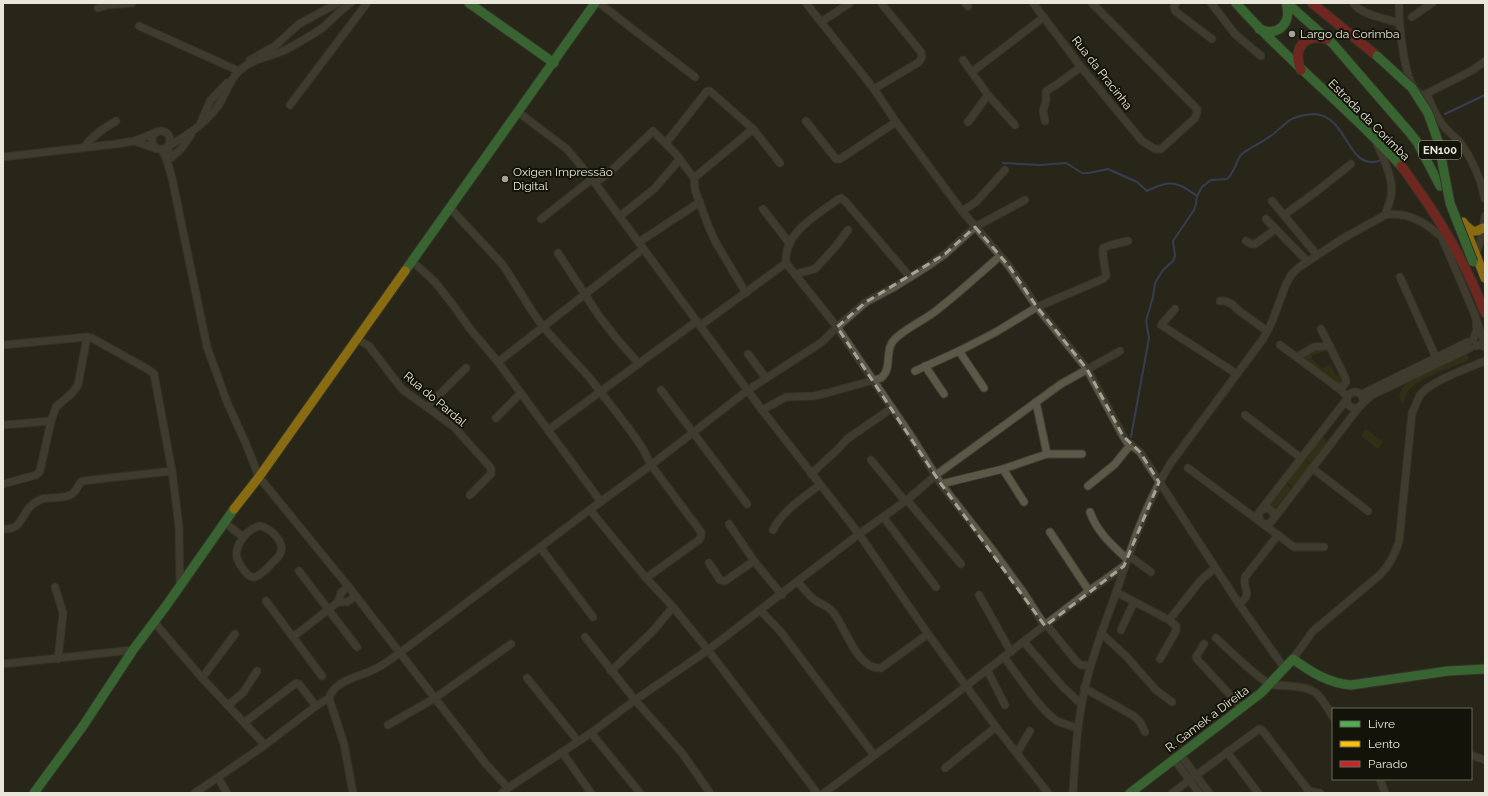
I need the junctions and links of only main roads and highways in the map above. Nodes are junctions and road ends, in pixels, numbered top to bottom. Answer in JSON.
{"nodes":[{"id":1,"x":470,"y":3,"type":"edge"},
{"id":2,"x":595,"y":3,"type":"edge"},
{"id":3,"x":1236,"y":3,"type":"edge"},
{"id":4,"x":1286,"y":3,"type":"edge"},
{"id":5,"x":1312,"y":3,"type":"edge"},
{"id":6,"x":1257,"y":27,"type":"junction"},
{"id":7,"x":1331,"y":42,"type":"junction"},
{"id":8,"x":554,"y":63,"type":"junction"},
{"id":9,"x":1303,"y":72,"type":"junction"},
{"id":10,"x":1440,"y":186,"type":"dead end"},
{"id":11,"x":1452,"y":201,"type":"dead end"},
{"id":12,"x":1464,"y":224,"type":"junction"},
{"id":13,"x":1484,"y":226,"type":"edge"},
{"id":14,"x":1474,"y":257,"type":"junction"},
{"id":15,"x":1485,"y":278,"type":"edge"},
{"id":16,"x":1485,"y":292,"type":"edge"},
{"id":17,"x":1485,"y":313,"type":"edge"},
{"id":18,"x":1485,"y":669,"type":"edge"},
{"id":19,"x":34,"y":793,"type":"edge"},
{"id":20,"x":1130,"y":793,"type":"edge"}],
"edges":[{"from":1,"to":8,"type":"main road"},
{"from":2,"to":8,"type":"main road"},
{"from":3,"to":6,"type":"main road"},
{"from":4,"to":6,"type":"main road"},
{"from":4,"to":7,"type":"main road","name":"Estrada da Corimba","number":"EN100"},
{"from":5,"to":14,"type":"main road","number":"EN100","bridge":true},
{"from":6,"to":9,"type":"main road","name":"Estrada da Corimba"},
{"from":7,"to":9,"type":"main road"},
{"from":7,"to":10,"type":"main road","name":"Estrada da Corimba","number":"EN100"},
{"from":8,"to":19,"type":"main road"},
{"from":9,"to":17,"type":"main road","name":"Estrada da Corimba"},
{"from":11,"to":12,"type":"main road","number":"EN100"},
{"from":12,"to":13,"type":"main road"},
{"from":12,"to":14,"type":"main road","number":"EN100"},
{"from":14,"to":15,"type":"main road","number":"EN100"},
{"from":14,"to":16,"type":"main road","number":"EN100"},
{"from":18,"to":20,"type":"main road","name":"R. Gamek a Direita"}]}
